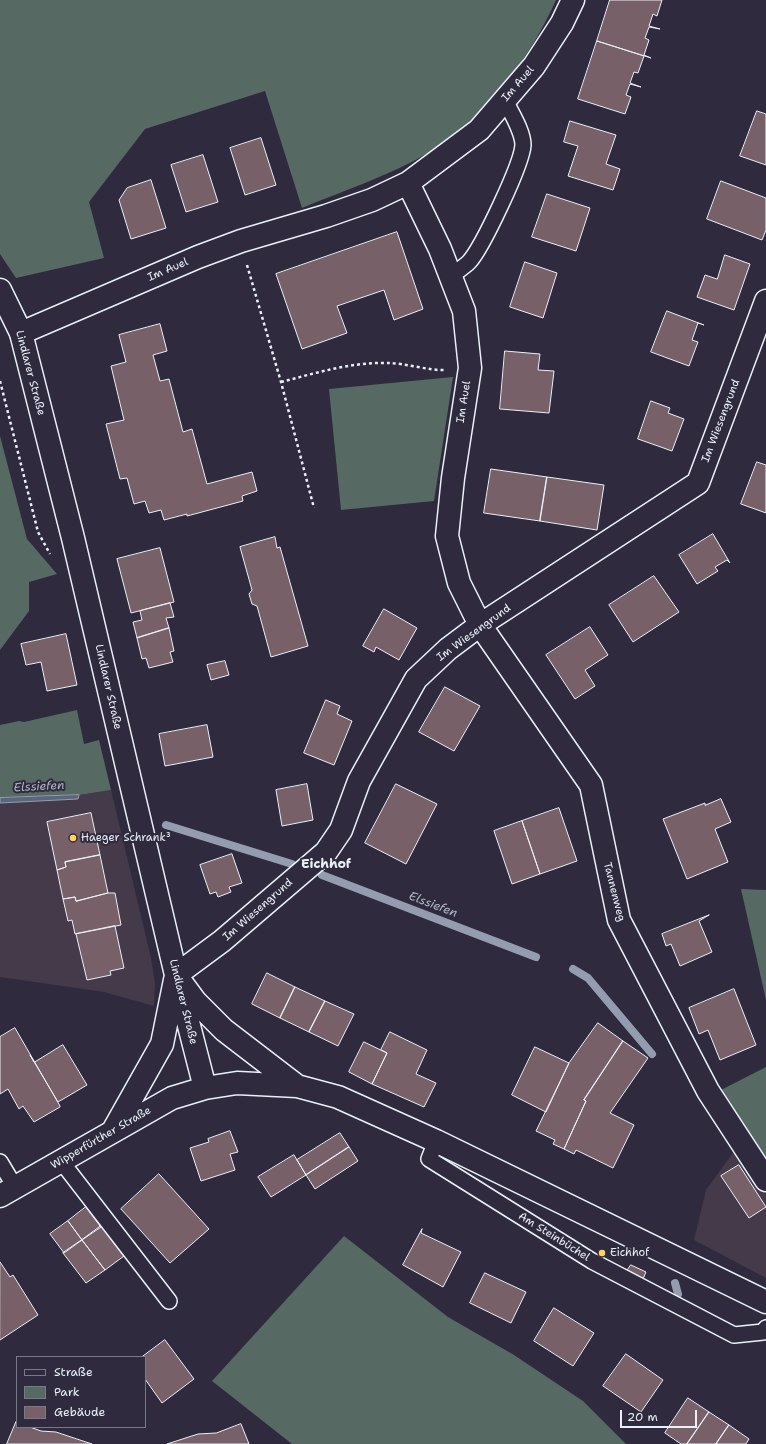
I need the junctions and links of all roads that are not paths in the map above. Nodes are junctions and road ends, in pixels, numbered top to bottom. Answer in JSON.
{"nodes":[{"id":1,"x":573,"y":0,"type":"edge"},
{"id":2,"x":504,"y":100,"type":"junction"},
{"id":3,"x":408,"y":183,"type":"junction"},
{"id":4,"x":450,"y":277,"type":"junction"},
{"id":5,"x":0,"y":290,"type":"edge"},
{"id":6,"x":766,"y":300,"type":"edge"},
{"id":7,"x":21,"y":333,"type":"junction"},
{"id":8,"x":480,"y":625,"type":"junction"},
{"id":9,"x":176,"y":975,"type":"junction"},
{"id":10,"x":297,"y":1086,"type":"junction"},
{"id":11,"x":205,"y":1088,"type":"junction"},
{"id":12,"x":113,"y":1131,"type":"junction"},
{"id":13,"x":436,"y":1141,"type":"junction"},
{"id":14,"x":61,"y":1161,"type":"junction"},
{"id":15,"x":0,"y":1162,"type":"edge"},
{"id":16,"x":766,"y":1180,"type":"edge"},
{"id":17,"x":8,"y":1192,"type":"edge"},
{"id":18,"x":169,"y":1301,"type":"dead end"},
{"id":19,"x":766,"y":1302,"type":"edge"},
{"id":20,"x":766,"y":1328,"type":"edge"}],
"edges":[{"from":1,"to":2,"type":"street","name":"Im Auel"},
{"from":2,"to":3,"type":"street","name":"Im Auel"},
{"from":2,"to":4,"type":"lane"},
{"from":3,"to":4,"type":"street","name":"Im Auel"},
{"from":3,"to":7,"type":"street","name":"Im Auel"},
{"from":4,"to":8,"type":"street","name":"Im Auel"},
{"from":5,"to":7,"type":"street","name":"Lindlarer Straße"},
{"from":6,"to":8,"type":"street","name":"Im Wiesengrund"},
{"from":7,"to":9,"type":"street","name":"Lindlarer Straße"},
{"from":8,"to":9,"type":"street","name":"Im Wiesengrund"},
{"from":8,"to":16,"type":"street","name":"Tannenweg"},
{"from":9,"to":10,"type":"street"},
{"from":9,"to":11,"type":"street","name":"Lindlarer Straße"},
{"from":9,"to":12,"type":"street"},
{"from":10,"to":11,"type":"street","name":"Wipperfürther Straße"},
{"from":10,"to":13,"type":"street"},
{"from":11,"to":12,"type":"street","name":"Wipperfürther Straße"},
{"from":12,"to":14,"type":"street","name":"Wipperfürther Straße"},
{"from":13,"to":19,"type":"street"},
{"from":13,"to":20,"type":"lane","name":"Am Steinbüchel"},
{"from":14,"to":17,"type":"street","name":"Wipperfürther Straße"},
{"from":14,"to":18,"type":"lane"},
{"from":15,"to":17,"type":"lane"}]}
